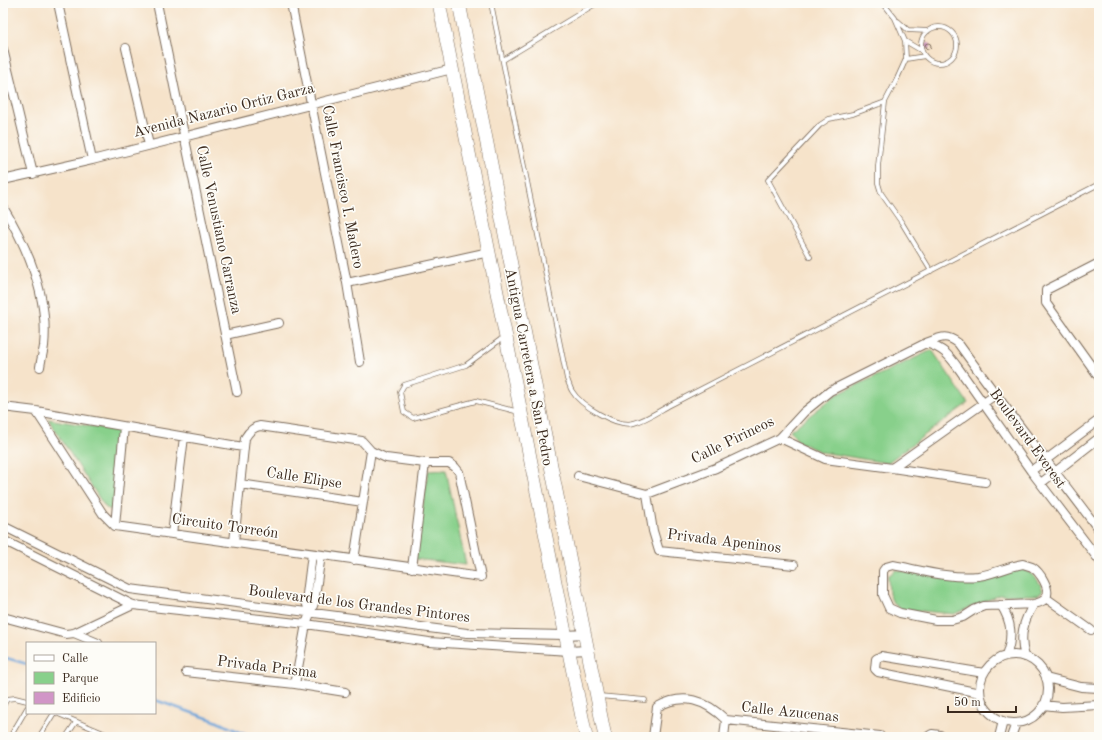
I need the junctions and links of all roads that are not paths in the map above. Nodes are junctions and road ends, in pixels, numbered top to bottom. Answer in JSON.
{"nodes":[{"id":1,"x":58,"y":3,"type":"edge"},
{"id":2,"x":157,"y":3,"type":"edge"},
{"id":3,"x":291,"y":3,"type":"edge"},
{"id":4,"x":439,"y":3,"type":"edge"},
{"id":5,"x":459,"y":3,"type":"edge"},
{"id":6,"x":491,"y":3,"type":"edge"},
{"id":7,"x":597,"y":3,"type":"edge"},
{"id":8,"x":883,"y":3,"type":"edge"},
{"id":9,"x":895,"y":18,"type":"junction"},
{"id":10,"x":928,"y":31,"type":"junction"},
{"id":11,"x":905,"y":41,"type":"junction"},
{"id":12,"x":126,"y":48,"type":"dead end"},
{"id":13,"x":3,"y":49,"type":"edge"},
{"id":14,"x":922,"y":51,"type":"junction"},
{"id":15,"x":925,"y":56,"type":"junction"},
{"id":16,"x":906,"y":59,"type":"junction"},
{"id":17,"x":503,"y":60,"type":"junction"},
{"id":18,"x":452,"y":69,"type":"junction"},
{"id":19,"x":885,"y":102,"type":"junction"},
{"id":20,"x":311,"y":104,"type":"junction"},
{"id":21,"x":184,"y":136,"type":"junction"},
{"id":22,"x":149,"y":145,"type":"junction"},
{"id":23,"x":92,"y":160,"type":"junction"},
{"id":24,"x":33,"y":174,"type":"junction"},
{"id":25,"x":3,"y":180,"type":"edge"},
{"id":26,"x":1099,"y":184,"type":"edge"},
{"id":27,"x":3,"y":207,"type":"edge"},
{"id":28,"x":489,"y":252,"type":"junction"},
{"id":29,"x":810,"y":257,"type":"dead end"},
{"id":30,"x":1099,"y":263,"type":"edge"},
{"id":31,"x":931,"y":271,"type":"junction"},
{"id":32,"x":347,"y":283,"type":"junction"},
{"id":33,"x":279,"y":323,"type":"dead end"},
{"id":34,"x":225,"y":335,"type":"junction"},
{"id":35,"x":506,"y":335,"type":"junction"},
{"id":36,"x":950,"y":337,"type":"joint"},
{"id":37,"x":926,"y":343,"type":"junction"},
{"id":38,"x":360,"y":362,"type":"dead end"},
{"id":39,"x":40,"y":367,"type":"dead end"},
{"id":40,"x":1099,"y":377,"type":"edge"},
{"id":41,"x":237,"y":392,"type":"dead end"},
{"id":42,"x":995,"y":395,"type":"junction"},
{"id":43,"x":983,"y":403,"type":"junction"},
{"id":44,"x":3,"y":407,"type":"edge"},
{"id":45,"x":36,"y":412,"type":"junction"},
{"id":46,"x":521,"y":413,"type":"junction"},
{"id":47,"x":1096,"y":422,"type":"edge"},
{"id":48,"x":124,"y":427,"type":"junction"},
{"id":49,"x":1099,"y":433,"type":"edge"},
{"id":50,"x":184,"y":437,"type":"junction"},
{"id":51,"x":780,"y":438,"type":"junction"},
{"id":52,"x":1099,"y":438,"type":"edge"},
{"id":53,"x":243,"y":447,"type":"junction"},
{"id":54,"x":371,"y":451,"type":"junction"},
{"id":55,"x":1046,"y":460,"type":"junction"},
{"id":56,"x":425,"y":463,"type":"junction"},
{"id":57,"x":892,"y":468,"type":"junction"},
{"id":58,"x":1031,"y":471,"type":"junction"},
{"id":59,"x":1056,"y":472,"type":"junction"},
{"id":60,"x":578,"y":476,"type":"dead end"},
{"id":61,"x":985,"y":482,"type":"dead end"},
{"id":62,"x":1041,"y":483,"type":"junction"},
{"id":63,"x":240,"y":484,"type":"junction"},
{"id":64,"x":647,"y":494,"type":"junction"},
{"id":65,"x":363,"y":502,"type":"junction"},
{"id":66,"x":3,"y":526,"type":"edge"},
{"id":67,"x":115,"y":526,"type":"junction"},
{"id":68,"x":1099,"y":530,"type":"edge"},
{"id":69,"x":172,"y":534,"type":"junction"},
{"id":70,"x":3,"y":540,"type":"edge"},
{"id":71,"x":234,"y":542,"type":"junction"},
{"id":72,"x":312,"y":554,"type":"junction"},
{"id":73,"x":321,"y":555,"type":"junction"},
{"id":74,"x":354,"y":560,"type":"junction"},
{"id":75,"x":1099,"y":560,"type":"edge"},
{"id":76,"x":794,"y":565,"type":"dead end"},
{"id":77,"x":412,"y":568,"type":"junction"},
{"id":78,"x":130,"y":589,"type":"junction"},
{"id":79,"x":1046,"y":598,"type":"junction"},
{"id":80,"x":1034,"y":604,"type":"junction"},
{"id":81,"x":133,"y":605,"type":"junction"},
{"id":82,"x":1001,"y":605,"type":"junction"},
{"id":83,"x":310,"y":613,"type":"junction"},
{"id":84,"x":3,"y":617,"type":"edge"},
{"id":85,"x":306,"y":624,"type":"junction"},
{"id":86,"x":1091,"y":630,"type":"dead end"},
{"id":87,"x":74,"y":633,"type":"junction"},
{"id":88,"x":585,"y":634,"type":"junction"},
{"id":89,"x":566,"y":635,"type":"junction"},
{"id":90,"x":96,"y":642,"type":"edge"},
{"id":91,"x":587,"y":650,"type":"junction"},
{"id":92,"x":569,"y":651,"type":"junction"},
{"id":93,"x":1006,"y":656,"type":"junction"},
{"id":94,"x":1025,"y":657,"type":"junction"},
{"id":95,"x":186,"y":672,"type":"dead end"},
{"id":96,"x":984,"y":673,"type":"junction"},
{"id":97,"x":1046,"y":678,"type":"junction"},
{"id":98,"x":295,"y":684,"type":"junction"},
{"id":99,"x":1099,"y":688,"type":"edge"},
{"id":100,"x":345,"y":692,"type":"dead end"},
{"id":101,"x":980,"y":693,"type":"junction"},
{"id":102,"x":597,"y":695,"type":"junction"},
{"id":103,"x":645,"y":700,"type":"dead end"},
{"id":104,"x":26,"y":701,"type":"edge"},
{"id":105,"x":1043,"y":705,"type":"junction"},
{"id":106,"x":1099,"y":705,"type":"edge"},
{"id":107,"x":3,"y":706,"type":"edge"},
{"id":108,"x":26,"y":710,"type":"edge"},
{"id":109,"x":54,"y":714,"type":"edge"},
{"id":110,"x":57,"y":714,"type":"edge"},
{"id":111,"x":726,"y":720,"type":"junction"},
{"id":112,"x":1003,"y":721,"type":"junction"},
{"id":113,"x":76,"y":722,"type":"junction"},
{"id":114,"x":1016,"y":723,"type":"junction"},
{"id":115,"x":98,"y":731,"type":"junction"},
{"id":116,"x":880,"y":736,"type":"dead end"},
{"id":117,"x":10,"y":737,"type":"edge"},
{"id":118,"x":39,"y":737,"type":"edge"},
{"id":119,"x":66,"y":737,"type":"edge"},
{"id":120,"x":94,"y":737,"type":"edge"},
{"id":121,"x":113,"y":737,"type":"edge"},
{"id":122,"x":586,"y":737,"type":"edge"},
{"id":123,"x":605,"y":737,"type":"edge"},
{"id":124,"x":653,"y":737,"type":"edge"},
{"id":125,"x":724,"y":737,"type":"edge"},
{"id":126,"x":927,"y":737,"type":"edge"},
{"id":127,"x":942,"y":737,"type":"edge"},
{"id":128,"x":999,"y":737,"type":"edge"},
{"id":129,"x":1010,"y":737,"type":"edge"}],
"edges":[{"from":1,"to":23,"type":"street"},
{"from":2,"to":21,"type":"street","name":"Calle Venustiano Carranza"},
{"from":3,"to":20,"type":"street","name":"Calle Francisco I. Madero"},
{"from":4,"to":18,"type":"main road","name":"Antigua Carretera a San Pedro"},
{"from":5,"to":88,"type":"main road","name":"Antigua Carretera a San Pedro"},
{"from":6,"to":17,"type":"lane"},
{"from":7,"to":17,"type":"lane"},
{"from":8,"to":9,"type":"lane"},
{"from":9,"to":10,"type":"lane"},
{"from":9,"to":11,"type":"lane"},
{"from":10,"to":14,"type":"lane"},
{"from":10,"to":15,"type":"lane"},
{"from":11,"to":14,"type":"lane"},
{"from":11,"to":16,"type":"lane"},
{"from":12,"to":22,"type":"street"},
{"from":13,"to":24,"type":"street"},
{"from":14,"to":15,"type":"lane"},
{"from":15,"to":16,"type":"lane"},
{"from":16,"to":19,"type":"lane"},
{"from":17,"to":31,"type":"lane"},
{"from":18,"to":20,"type":"street","name":"Avenida Nazario Ortiz Garza"},
{"from":18,"to":28,"type":"main road","name":"Antigua Carretera a San Pedro"},
{"from":19,"to":29,"type":"lane"},
{"from":19,"to":31,"type":"lane"},
{"from":20,"to":21,"type":"street","name":"Avenida Nazario Ortiz Garza"},
{"from":20,"to":32,"type":"street","name":"Calle Francisco I. Madero"},
{"from":21,"to":22,"type":"street","name":"Avenida Nazario Ortiz Garza"},
{"from":21,"to":34,"type":"street","name":"Calle Venustiano Carranza"},
{"from":22,"to":23,"type":"street","name":"Avenida Nazario Ortiz Garza"},
{"from":23,"to":24,"type":"street","name":"Avenida Nazario Ortiz Garza"},
{"from":24,"to":25,"type":"street","name":"Avenida Nazario Ortiz Garza"},
{"from":26,"to":31,"type":"lane"},
{"from":27,"to":39,"type":"street"},
{"from":28,"to":32,"type":"street"},
{"from":28,"to":35,"type":"main road","name":"Antigua Carretera a San Pedro"},
{"from":30,"to":40,"type":"street"},
{"from":32,"to":38,"type":"street","name":"Calle Francisco I. Madero"},
{"from":33,"to":34,"type":"street"},
{"from":34,"to":41,"type":"street","name":"Calle Venustiano Carranza"},
{"from":35,"to":46,"type":"main road","name":"Antigua Carretera a San Pedro"},
{"from":35,"to":46,"type":"lane"},
{"from":36,"to":37,"type":"street","name":"Calle Pirineos"},
{"from":36,"to":42,"type":"street","name":"Boulevard Everest"},
{"from":37,"to":43,"type":"street","name":"Boulevard Everest"},
{"from":37,"to":51,"type":"street","name":"Calle Pirineos"},
{"from":42,"to":43,"type":"street"},
{"from":42,"to":55,"type":"street","name":"Boulevard Everest"},
{"from":43,"to":57,"type":"street"},
{"from":43,"to":58,"type":"street","name":"Boulevard Everest"},
{"from":44,"to":45,"type":"street"},
{"from":45,"to":48,"type":"street"},
{"from":45,"to":67,"type":"street"},
{"from":46,"to":89,"type":"main road","name":"Antigua Carretera a San Pedro"},
{"from":47,"to":49,"type":"street"},
{"from":47,"to":55,"type":"street"},
{"from":48,"to":50,"type":"street"},
{"from":48,"to":67,"type":"street"},
{"from":50,"to":53,"type":"street"},
{"from":50,"to":69,"type":"street"},
{"from":51,"to":57,"type":"street"},
{"from":51,"to":64,"type":"street","name":"Calle Pirineos"},
{"from":52,"to":59,"type":"street"},
{"from":53,"to":54,"type":"street"},
{"from":53,"to":63,"type":"street"},
{"from":54,"to":56,"type":"street","name":"Circuito Torreón"},
{"from":54,"to":65,"type":"street"},
{"from":55,"to":58,"type":"street"},
{"from":55,"to":59,"type":"street","name":"Boulevard Everest"},
{"from":56,"to":77,"type":"street"},
{"from":56,"to":77,"type":"street","name":"Circuito Torreón"},
{"from":57,"to":61,"type":"street"},
{"from":58,"to":62,"type":"street","name":"Boulevard Everest"},
{"from":59,"to":62,"type":"street"},
{"from":59,"to":68,"type":"street","name":"Boulevard Everest"},
{"from":60,"to":64,"type":"street"},
{"from":62,"to":75,"type":"street","name":"Boulevard Everest"},
{"from":63,"to":65,"type":"street","name":"Calle Elipse"},
{"from":63,"to":71,"type":"street"},
{"from":64,"to":76,"type":"street","name":"Privada Apeninos"},
{"from":65,"to":74,"type":"street"},
{"from":66,"to":78,"type":"street","name":"Boulevard de los Grandes Pintores"},
{"from":67,"to":69,"type":"street","name":"Circuito Torreón"},
{"from":69,"to":71,"type":"street","name":"Circuito Torreón"},
{"from":70,"to":81,"type":"street","name":"Boulevard de los Grandes Pintores"},
{"from":71,"to":72,"type":"street","name":"Circuito Torreón"},
{"from":72,"to":73,"type":"street","name":"Circuito Torreón"},
{"from":72,"to":83,"type":"street"},
{"from":73,"to":74,"type":"street","name":"Circuito Torreón"},
{"from":73,"to":83,"type":"street"},
{"from":74,"to":77,"type":"street","name":"Circuito Torreón"},
{"from":78,"to":81,"type":"street"},
{"from":78,"to":83,"type":"street","name":"Boulevard de los Grandes Pintores"},
{"from":79,"to":80,"type":"street"},
{"from":79,"to":82,"type":"street"},
{"from":79,"to":86,"type":"street"},
{"from":80,"to":82,"type":"street"},
{"from":80,"to":94,"type":"street"},
{"from":81,"to":85,"type":"street","name":"Boulevard de los Grandes Pintores"},
{"from":81,"to":87,"type":"street"},
{"from":82,"to":93,"type":"street"},
{"from":83,"to":85,"type":"street"},
{"from":83,"to":89,"type":"street","name":"Boulevard de los Grandes Pintores"},
{"from":84,"to":87,"type":"street"},
{"from":85,"to":92,"type":"street","name":"Boulevard de los Grandes Pintores"},
{"from":85,"to":98,"type":"street"},
{"from":87,"to":90,"type":"street"},
{"from":88,"to":89,"type":"street","name":"Boulevard de los Grandes Pintores"},
{"from":88,"to":91,"type":"main road","name":"Antigua Carretera a San Pedro"},
{"from":89,"to":92,"type":"main road","name":"Antigua Carretera a San Pedro"},
{"from":91,"to":92,"type":"street","name":"Boulevard de los Grandes Pintores"},
{"from":91,"to":102,"type":"main road","name":"Antigua Carretera a San Pedro"},
{"from":92,"to":122,"type":"main road","name":"Antigua Carretera a San Pedro"},
{"from":93,"to":94,"type":"street"},
{"from":93,"to":96,"type":"street"},
{"from":94,"to":97,"type":"street"},
{"from":95,"to":98,"type":"street","name":"Privada Prisma"},
{"from":96,"to":101,"type":"street"},
{"from":96,"to":101,"type":"street"},
{"from":97,"to":99,"type":"street"},
{"from":97,"to":105,"type":"street"},
{"from":98,"to":100,"type":"street","name":"Privada Prisma"},
{"from":101,"to":112,"type":"street"},
{"from":102,"to":103,"type":"lane"},
{"from":102,"to":123,"type":"main road","name":"Antigua Carretera a San Pedro"},
{"from":104,"to":107,"type":"lane"},
{"from":105,"to":106,"type":"street"},
{"from":105,"to":114,"type":"street"},
{"from":108,"to":117,"type":"lane"},
{"from":109,"to":118,"type":"lane"},
{"from":110,"to":113,"type":"lane"},
{"from":111,"to":116,"type":"street","name":"Calle Azucenas"},
{"from":111,"to":124,"type":"street","name":"Calle Azucenas"},
{"from":111,"to":125,"type":"street"},
{"from":112,"to":114,"type":"street"},
{"from":112,"to":128,"type":"street"},
{"from":113,"to":115,"type":"lane"},
{"from":113,"to":119,"type":"lane"},
{"from":114,"to":129,"type":"street"},
{"from":115,"to":120,"type":"lane"},
{"from":115,"to":121,"type":"lane"},
{"from":126,"to":127,"type":"street"}]}
